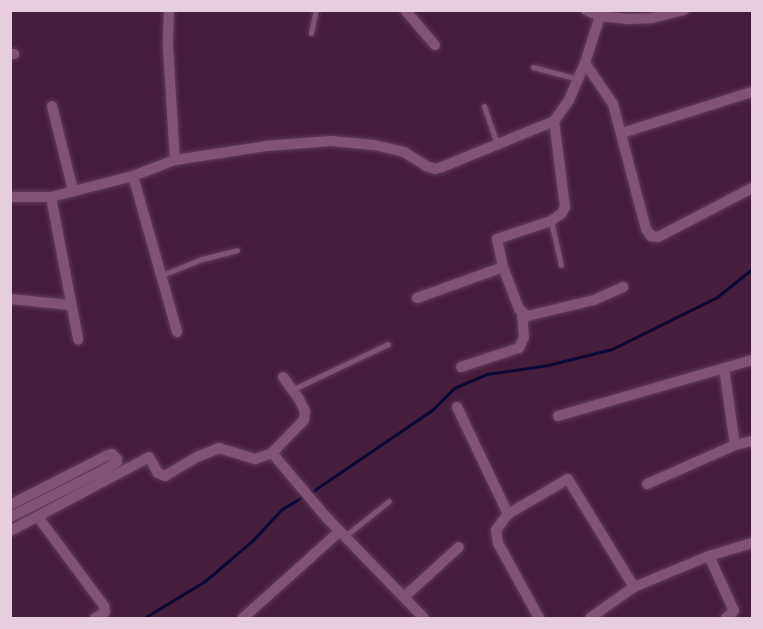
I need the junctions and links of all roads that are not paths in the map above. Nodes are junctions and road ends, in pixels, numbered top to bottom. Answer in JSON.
{"nodes":[{"id":1,"x":169,"y":10,"type":"edge"},
{"id":2,"x":316,"y":10,"type":"edge"},
{"id":3,"x":405,"y":10,"type":"edge"},
{"id":4,"x":586,"y":10,"type":"edge"},
{"id":5,"x":684,"y":10,"type":"edge"},
{"id":6,"x":645,"y":14,"type":"edge"},
{"id":7,"x":600,"y":16,"type":"junction"},
{"id":8,"x":311,"y":33,"type":"dead end"},
{"id":9,"x":435,"y":45,"type":"dead end"},
{"id":10,"x":585,"y":63,"type":"junction"},
{"id":11,"x":533,"y":67,"type":"dead end"},
{"id":12,"x":578,"y":79,"type":"junction"},
{"id":13,"x":753,"y":92,"type":"edge"},
{"id":14,"x":52,"y":106,"type":"dead end"},
{"id":15,"x":484,"y":106,"type":"dead end"},
{"id":16,"x":554,"y":121,"type":"junction"},
{"id":17,"x":622,"y":133,"type":"junction"},
{"id":18,"x":497,"y":146,"type":"junction"},
{"id":19,"x":176,"y":160,"type":"junction"},
{"id":20,"x":133,"y":176,"type":"junction"},
{"id":21,"x":753,"y":188,"type":"edge"},
{"id":22,"x":73,"y":190,"type":"junction"},
{"id":23,"x":10,"y":197,"type":"edge"},
{"id":24,"x":51,"y":197,"type":"junction"},
{"id":25,"x":551,"y":221,"type":"junction"},
{"id":26,"x":237,"y":250,"type":"dead end"},
{"id":27,"x":561,"y":265,"type":"dead end"},
{"id":28,"x":502,"y":267,"type":"junction"},
{"id":29,"x":162,"y":275,"type":"junction"},
{"id":30,"x":623,"y":287,"type":"dead end"},
{"id":31,"x":417,"y":298,"type":"dead end"},
{"id":32,"x":10,"y":299,"type":"edge"},
{"id":33,"x":69,"y":305,"type":"junction"},
{"id":34,"x":522,"y":314,"type":"junction"},
{"id":35,"x":177,"y":332,"type":"dead end"},
{"id":36,"x":78,"y":339,"type":"dead end"},
{"id":37,"x":388,"y":344,"type":"dead end"},
{"id":38,"x":753,"y":360,"type":"edge"},
{"id":39,"x":461,"y":367,"type":"dead end"},
{"id":40,"x":724,"y":368,"type":"junction"},
{"id":41,"x":283,"y":377,"type":"dead end"},
{"id":42,"x":294,"y":389,"type":"junction"},
{"id":43,"x":457,"y":406,"type":"dead end"},
{"id":44,"x":558,"y":416,"type":"dead end"},
{"id":45,"x":753,"y":441,"type":"edge"},
{"id":46,"x":735,"y":445,"type":"junction"},
{"id":47,"x":272,"y":453,"type":"junction"},
{"id":48,"x":647,"y":484,"type":"dead end"},
{"id":49,"x":389,"y":501,"type":"dead end"},
{"id":50,"x":10,"y":505,"type":"edge"},
{"id":51,"x":508,"y":514,"type":"junction"},
{"id":52,"x":10,"y":517,"type":"edge"},
{"id":53,"x":38,"y":518,"type":"junction"},
{"id":54,"x":10,"y":531,"type":"edge"},
{"id":55,"x":343,"y":534,"type":"junction"},
{"id":56,"x":753,"y":543,"type":"edge"},
{"id":57,"x":459,"y":547,"type":"dead end"},
{"id":58,"x":709,"y":556,"type":"junction"},
{"id":59,"x":634,"y":587,"type":"junction"},
{"id":60,"x":404,"y":597,"type":"junction"},
{"id":61,"x":95,"y":618,"type":"edge"},
{"id":62,"x":243,"y":618,"type":"edge"},
{"id":63,"x":424,"y":618,"type":"edge"},
{"id":64,"x":539,"y":618,"type":"edge"},
{"id":65,"x":590,"y":618,"type":"edge"},
{"id":66,"x":726,"y":618,"type":"edge"}],
"edges":[{"from":1,"to":19,"type":"street"},
{"from":2,"to":8,"type":"lane"},
{"from":3,"to":9,"type":"street"},
{"from":4,"to":7,"type":"street"},
{"from":5,"to":6,"type":"street"},
{"from":6,"to":7,"type":"street"},
{"from":7,"to":10,"type":"street"},
{"from":10,"to":12,"type":"street"},
{"from":10,"to":17,"type":"street"},
{"from":11,"to":12,"type":"lane"},
{"from":12,"to":16,"type":"street"},
{"from":13,"to":17,"type":"street"},
{"from":14,"to":22,"type":"street"},
{"from":15,"to":18,"type":"lane"},
{"from":16,"to":18,"type":"street"},
{"from":16,"to":25,"type":"street"},
{"from":17,"to":21,"type":"street"},
{"from":18,"to":19,"type":"street"},
{"from":19,"to":20,"type":"street"},
{"from":20,"to":22,"type":"street"},
{"from":20,"to":29,"type":"street"},
{"from":22,"to":24,"type":"street"},
{"from":23,"to":24,"type":"street"},
{"from":24,"to":33,"type":"street"},
{"from":25,"to":27,"type":"lane"},
{"from":25,"to":28,"type":"street"},
{"from":26,"to":29,"type":"lane"},
{"from":28,"to":31,"type":"street"},
{"from":28,"to":34,"type":"street"},
{"from":29,"to":35,"type":"street"},
{"from":30,"to":34,"type":"street"},
{"from":32,"to":33,"type":"street"},
{"from":33,"to":36,"type":"street"},
{"from":34,"to":39,"type":"street"},
{"from":37,"to":42,"type":"lane"},
{"from":38,"to":40,"type":"street"},
{"from":40,"to":44,"type":"street"},
{"from":40,"to":46,"type":"street"},
{"from":41,"to":42,"type":"street"},
{"from":42,"to":47,"type":"street"},
{"from":43,"to":51,"type":"street"},
{"from":45,"to":46,"type":"street"},
{"from":46,"to":48,"type":"street"},
{"from":47,"to":53,"type":"street"},
{"from":47,"to":55,"type":"street"},
{"from":49,"to":55,"type":"lane"},
{"from":50,"to":52,"type":"street"},
{"from":51,"to":59,"type":"street"},
{"from":51,"to":64,"type":"street"},
{"from":53,"to":54,"type":"street"},
{"from":53,"to":61,"type":"street"},
{"from":55,"to":60,"type":"street"},
{"from":55,"to":62,"type":"street"},
{"from":56,"to":58,"type":"street"},
{"from":57,"to":60,"type":"street"},
{"from":58,"to":59,"type":"street"},
{"from":58,"to":66,"type":"street"},
{"from":59,"to":65,"type":"street"},
{"from":60,"to":63,"type":"street"}]}
